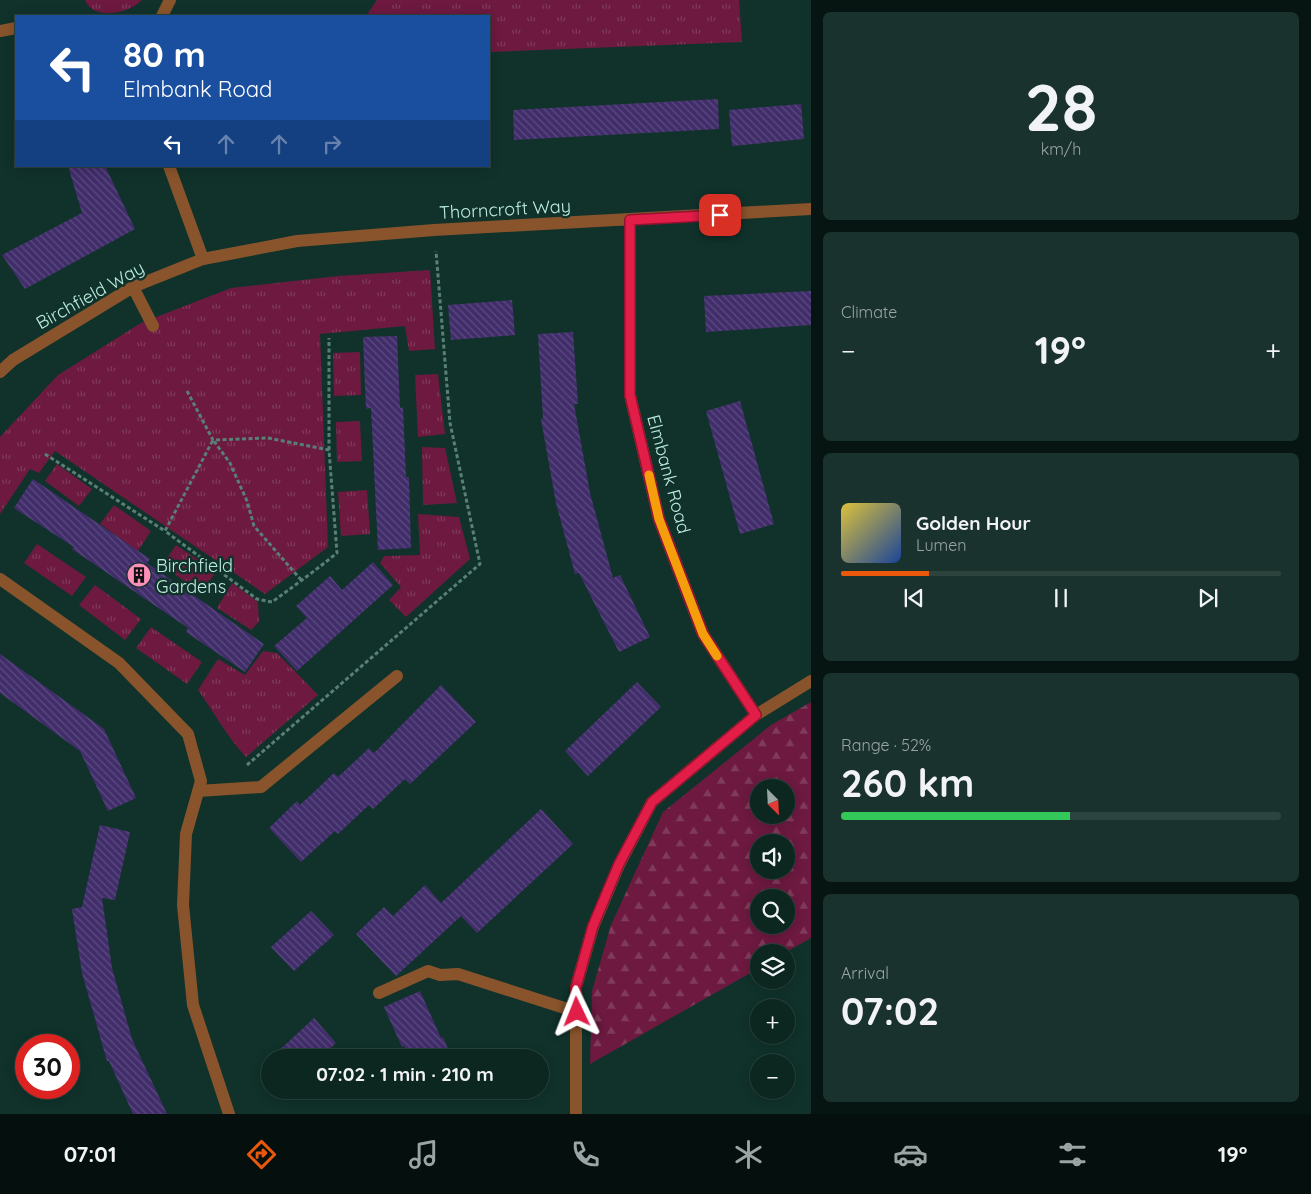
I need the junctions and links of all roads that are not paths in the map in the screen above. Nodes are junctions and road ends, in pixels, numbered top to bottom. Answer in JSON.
{"nodes":[{"id":1,"x":170,"y":0,"type":"edge"},
{"id":2,"x":162,"y":15,"type":"edge"},
{"id":3,"x":15,"y":28,"type":"edge"},
{"id":4,"x":0,"y":31,"type":"edge"},
{"id":5,"x":169,"y":167,"type":"edge"},
{"id":6,"x":811,"y":209,"type":"edge"},
{"id":7,"x":630,"y":220,"type":"junction"},
{"id":8,"x":203,"y":260,"type":"junction"},
{"id":9,"x":133,"y":287,"type":"junction"},
{"id":10,"x":153,"y":326,"type":"dead end"},
{"id":11,"x":0,"y":372,"type":"edge"},
{"id":12,"x":0,"y":579,"type":"edge"},
{"id":13,"x":397,"y":676,"type":"dead end"},
{"id":14,"x":811,"y":682,"type":"edge"},
{"id":15,"x":756,"y":715,"type":"junction"},
{"id":16,"x":198,"y":791,"type":"junction"},
{"id":17,"x":379,"y":993,"type":"dead end"},
{"id":18,"x":577,"y":1012,"type":"junction"},
{"id":19,"x":229,"y":1114,"type":"edge"},
{"id":20,"x":576,"y":1114,"type":"edge"}],
"edges":[{"from":1,"to":2,"type":"street"},
{"from":3,"to":4,"type":"street"},
{"from":5,"to":8,"type":"street"},
{"from":6,"to":7,"type":"street","name":"Thorncroft Way"},
{"from":7,"to":8,"type":"street","name":"Thorncroft Way"},
{"from":7,"to":15,"type":"street","name":"Elmbank Road"},
{"from":8,"to":9,"type":"street","name":"Birchfield Way"},
{"from":9,"to":10,"type":"street"},
{"from":9,"to":11,"type":"street","name":"Birchfield Way"},
{"from":12,"to":16,"type":"street"},
{"from":13,"to":16,"type":"street"},
{"from":14,"to":15,"type":"street"},
{"from":15,"to":18,"type":"street"},
{"from":16,"to":19,"type":"street"},
{"from":17,"to":18,"type":"street"},
{"from":18,"to":20,"type":"street"}]}
